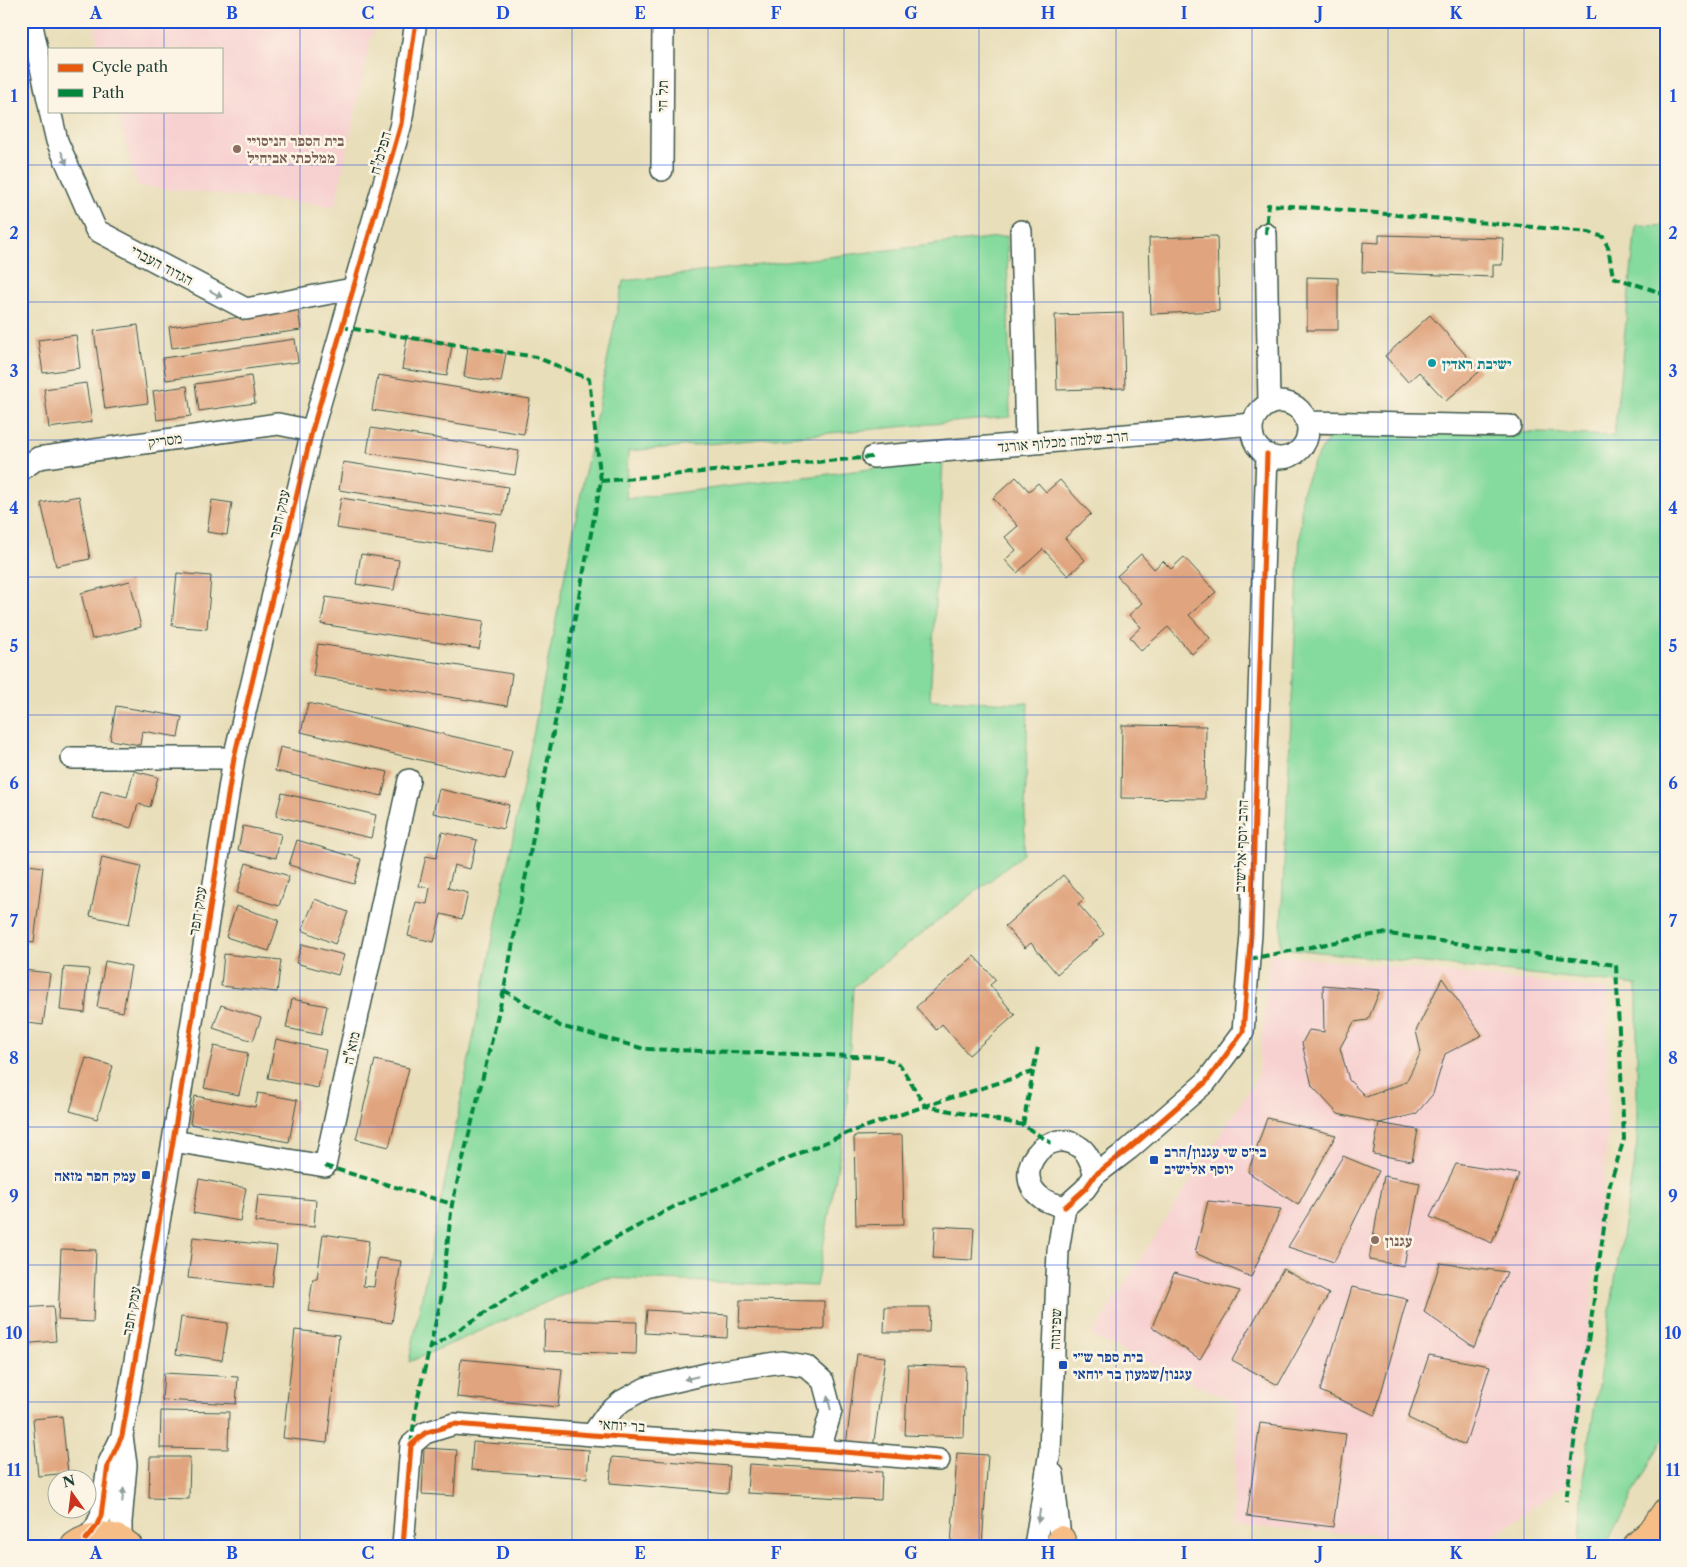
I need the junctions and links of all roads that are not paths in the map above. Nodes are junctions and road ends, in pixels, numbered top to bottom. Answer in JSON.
{"nodes":[{"id":1,"x":31,"y":21,"type":"edge"},
{"id":2,"x":416,"y":21,"type":"edge"},
{"id":3,"x":663,"y":21,"type":"edge"},
{"id":4,"x":48,"y":99,"type":"edge"},
{"id":5,"x":50,"y":112,"type":"edge"},
{"id":6,"x":662,"y":170,"type":"dead end"},
{"id":7,"x":1021,"y":232,"type":"dead end"},
{"id":8,"x":1266,"y":234,"type":"dead end"},
{"id":9,"x":352,"y":289,"type":"junction"},
{"id":10,"x":1270,"y":404,"type":"junction"},
{"id":11,"x":1307,"y":422,"type":"junction"},
{"id":12,"x":1253,"y":424,"type":"junction"},
{"id":13,"x":1510,"y":426,"type":"dead end"},
{"id":14,"x":312,"y":431,"type":"junction"},
{"id":15,"x":1026,"y":444,"type":"junction"},
{"id":16,"x":1266,"y":454,"type":"junction"},
{"id":17,"x":873,"y":457,"type":"dead end"},
{"id":18,"x":21,"y":470,"type":"edge"},
{"id":19,"x":72,"y":758,"type":"dead end"},
{"id":20,"x":234,"y":758,"type":"junction"},
{"id":21,"x":409,"y":780,"type":"dead end"},
{"id":22,"x":173,"y":1141,"type":"junction"},
{"id":23,"x":1095,"y":1175,"type":"junction"},
{"id":24,"x":1065,"y":1207,"type":"junction"},
{"id":25,"x":592,"y":1435,"type":"junction"},
{"id":26,"x":122,"y":1436,"type":"junction"},
{"id":27,"x":820,"y":1450,"type":"junction"},
{"id":28,"x":938,"y":1460,"type":"dead end"},
{"id":29,"x":1666,"y":1512,"type":"edge"},
{"id":30,"x":80,"y":1542,"type":"edge"},
{"id":31,"x":126,"y":1544,"type":"edge"},
{"id":32,"x":1055,"y":1544,"type":"edge"},
{"id":33,"x":403,"y":1546,"type":"edge"},
{"id":34,"x":1637,"y":1546,"type":"edge"}],
"edges":[{"from":1,"to":4,"type":"street"},
{"from":2,"to":9,"type":"street","name":"הפלמ\"ח"},
{"from":3,"to":6,"type":"street","name":"תל חי"},
{"from":5,"to":9,"type":"street","name":"הגדוד העברי","one_way":true},
{"from":7,"to":15,"type":"street"},
{"from":8,"to":10,"type":"street"},
{"from":9,"to":14,"type":"street","name":"עמק חפר"},
{"from":10,"to":11,"type":"street"},
{"from":10,"to":12,"type":"street"},
{"from":11,"to":13,"type":"street"},
{"from":11,"to":16,"type":"street"},
{"from":12,"to":15,"type":"street","name":"הרב שלמה מכלוף אורגד"},
{"from":12,"to":16,"type":"street"},
{"from":14,"to":18,"type":"street","name":"מסריק"},
{"from":14,"to":20,"type":"street","name":"עמק חפר"},
{"from":15,"to":17,"type":"street","name":"הרב שלמה מכלוף אורגד"},
{"from":16,"to":23,"type":"street","name":"הרב יוסף אלישיב"},
{"from":19,"to":20,"type":"street"},
{"from":20,"to":22,"type":"street","name":"עמק חפר"},
{"from":21,"to":22,"type":"street","name":"מזא\"ה"},
{"from":22,"to":26,"type":"street","name":"עמק חפר"},
{"from":23,"to":24,"type":"street"},
{"from":23,"to":24,"type":"street"},
{"from":24,"to":32,"type":"street","name":"שפינוזה"},
{"from":25,"to":27,"type":"street","name":"בר יוחאי"},
{"from":27,"to":25,"type":"street","name":"בר יוחאי","one_way":true},
{"from":25,"to":33,"type":"street","name":"בר יוחאי"},
{"from":26,"to":30,"type":"street","name":"עמק חפר"},
{"from":31,"to":26,"type":"street","name":"עמק חפר","one_way":true},
{"from":27,"to":28,"type":"street","name":"בר יוחאי"},
{"from":29,"to":34,"type":"main road"},
{"from":30,"to":31,"type":"main road"}]}
